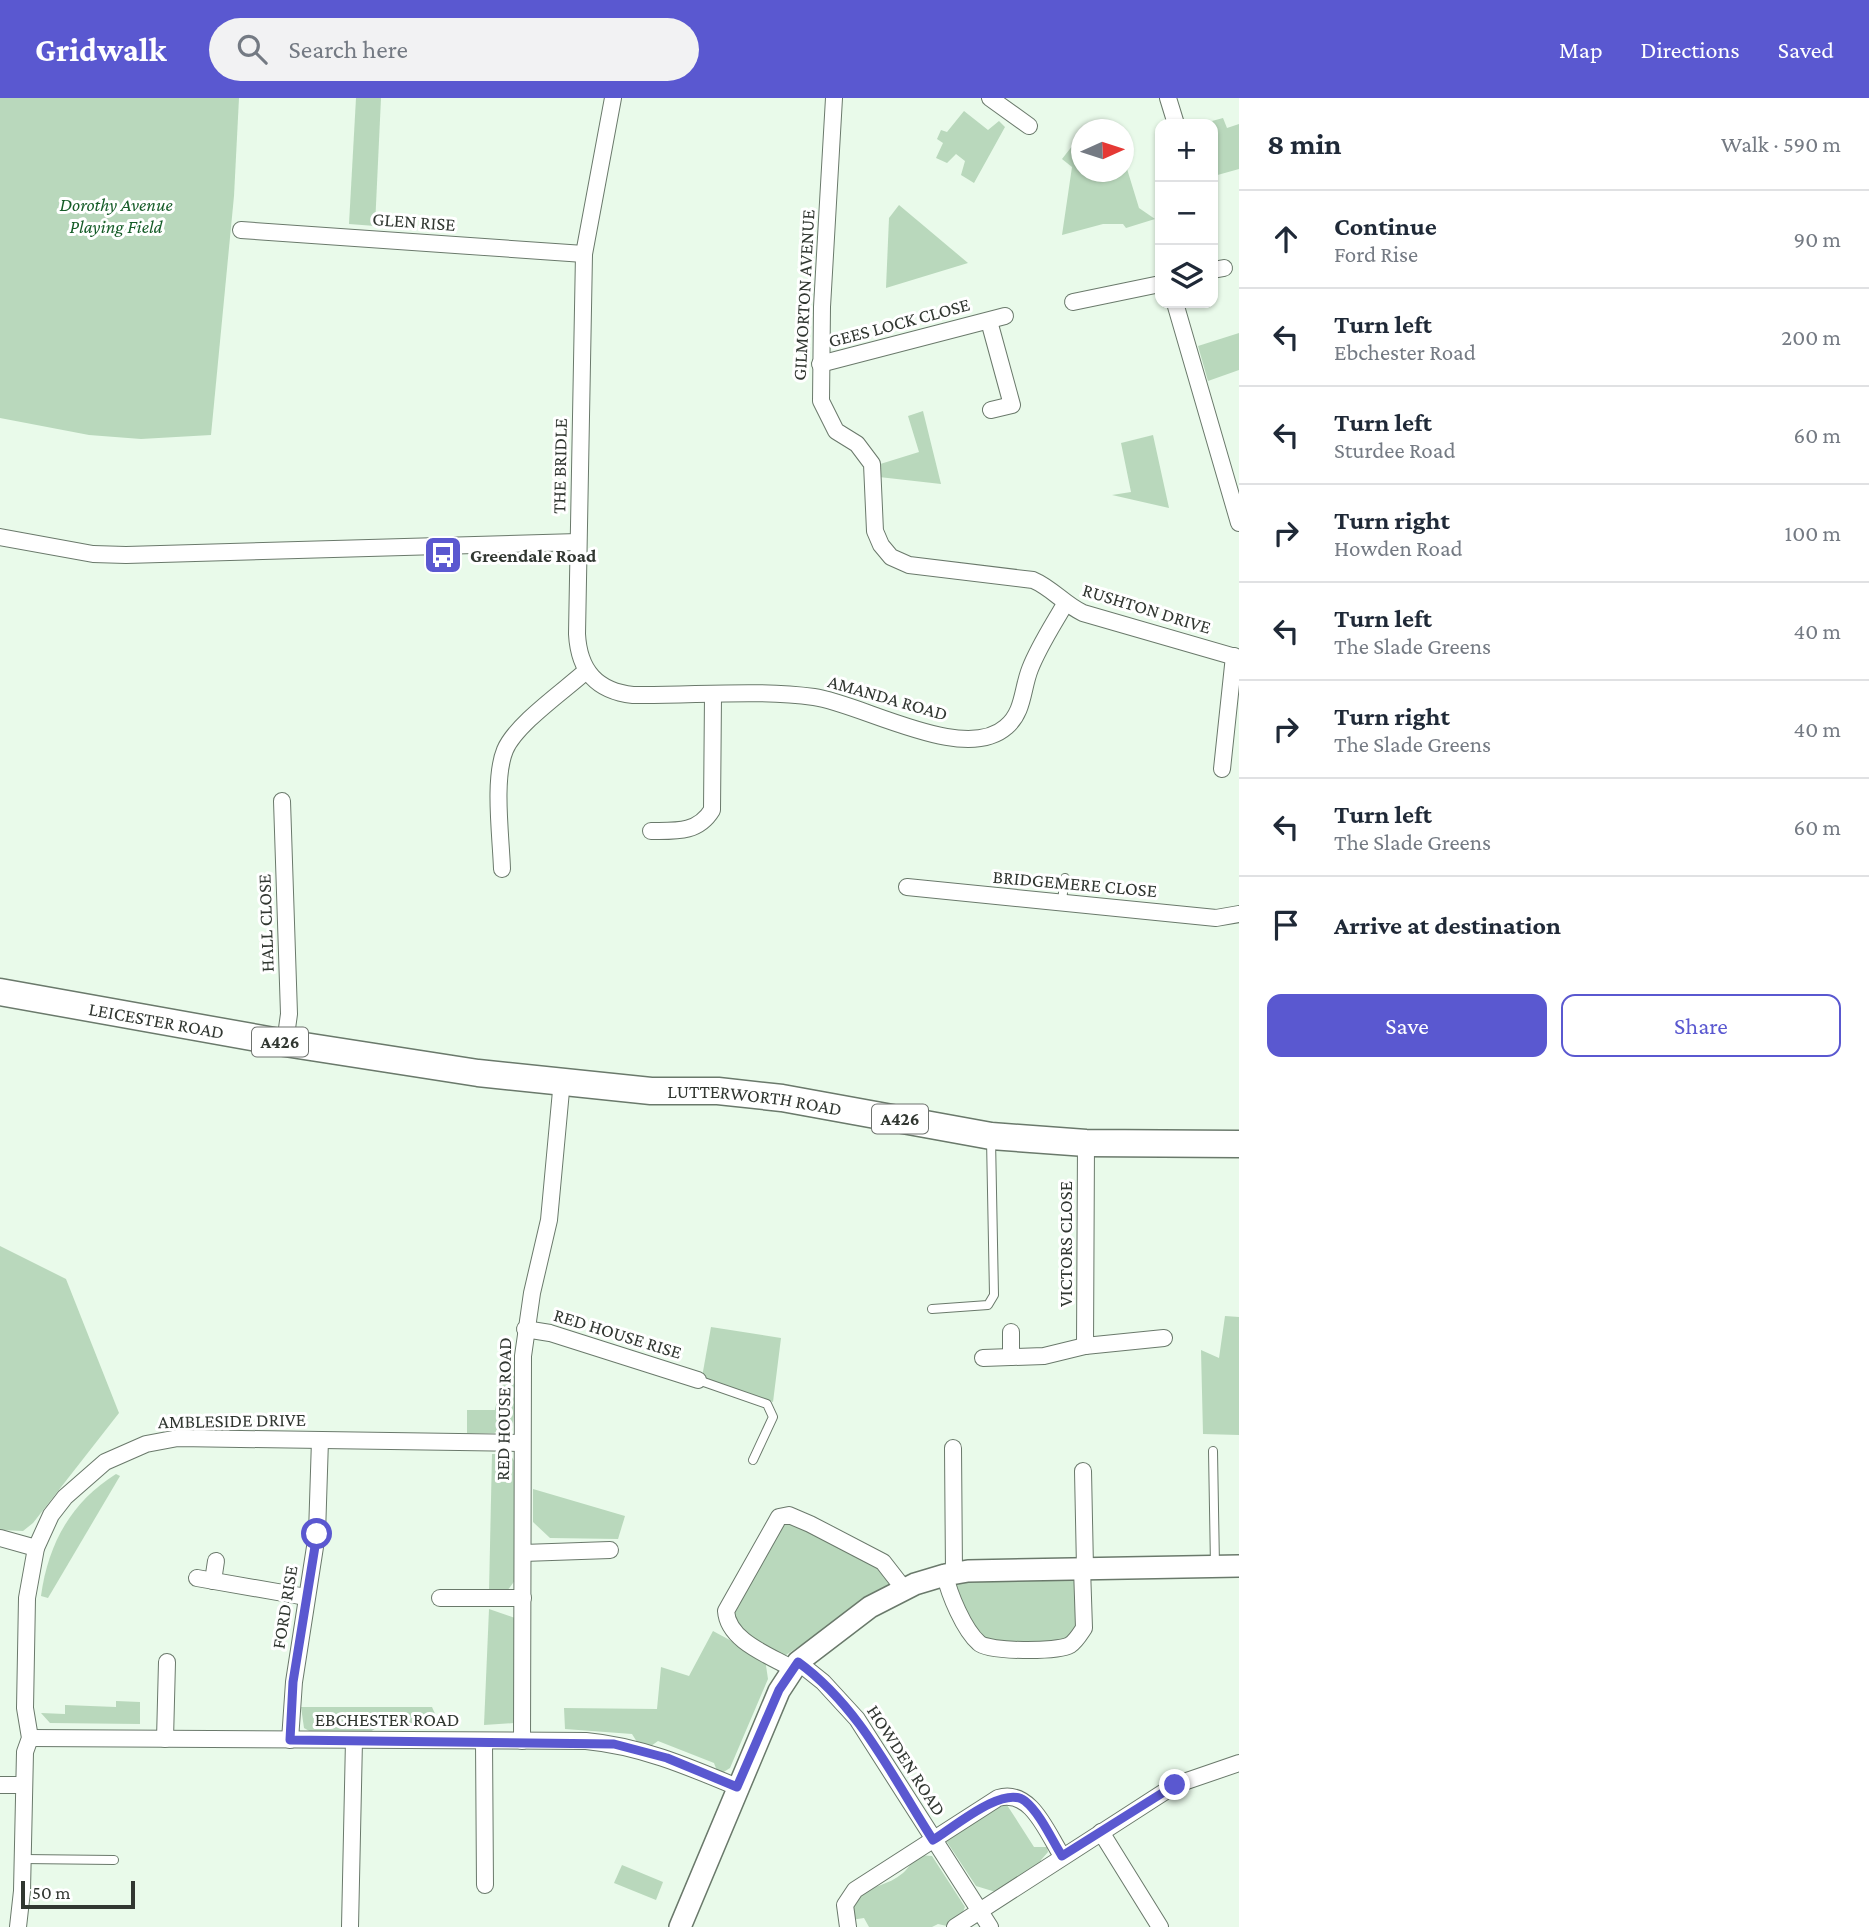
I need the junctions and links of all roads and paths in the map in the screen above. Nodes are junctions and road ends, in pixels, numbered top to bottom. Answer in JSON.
{"nodes":[{"id":1,"x":612,"y":98,"type":"edge"},
{"id":2,"x":834,"y":98,"type":"edge"},
{"id":3,"x":990,"y":98,"type":"edge"},
{"id":4,"x":1168,"y":98,"type":"edge"},
{"id":5,"x":1174,"y":119,"type":"edge"},
{"id":6,"x":1029,"y":126,"type":"dead end"},
{"id":7,"x":241,"y":230,"type":"dead end"},
{"id":8,"x":584,"y":254,"type":"junction"},
{"id":9,"x":1155,"y":285,"type":"edge"},
{"id":10,"x":1073,"y":302,"type":"dead end"},
{"id":11,"x":1176,"y":308,"type":"edge"},
{"id":12,"x":820,"y":365,"type":"junction"},
{"id":13,"x":991,"y":410,"type":"dead end"},
{"id":14,"x":874,"y":473,"type":"joint"},
{"id":15,"x":1239,"y":523,"type":"edge"},
{"id":16,"x":0,"y":537,"type":"edge"},
{"id":17,"x":578,"y":542,"type":"junction"},
{"id":18,"x":1065,"y":604,"type":"junction"},
{"id":19,"x":1236,"y":657,"type":"edge"},
{"id":20,"x":586,"y":671,"type":"junction"},
{"id":21,"x":713,"y":696,"type":"junction"},
{"id":22,"x":1222,"y":769,"type":"dead end"},
{"id":23,"x":282,"y":801,"type":"dead end"},
{"id":24,"x":651,"y":831,"type":"dead end"},
{"id":25,"x":502,"y":869,"type":"dead end"},
{"id":26,"x":1065,"y":878,"type":"dead end"},
{"id":27,"x":906,"y":887,"type":"dead end"},
{"id":28,"x":1062,"y":900,"type":"junction"},
{"id":29,"x":1239,"y":914,"type":"edge"},
{"id":30,"x":0,"y":992,"type":"edge"},
{"id":31,"x":285,"y":1043,"type":"junction"},
{"id":32,"x":562,"y":1080,"type":"junction"},
{"id":33,"x":991,"y":1136,"type":"junction"},
{"id":34,"x":1086,"y":1143,"type":"junction"},
{"id":35,"x":1239,"y":1144,"type":"edge"},
{"id":36,"x":932,"y":1309,"type":"dead end"},
{"id":37,"x":525,"y":1329,"type":"junction"},
{"id":38,"x":1010,"y":1332,"type":"dead end"},
{"id":39,"x":1164,"y":1338,"type":"dead end"},
{"id":40,"x":1085,"y":1346,"type":"junction"},
{"id":41,"x":1011,"y":1357,"type":"junction"},
{"id":42,"x":983,"y":1358,"type":"dead end"},
{"id":43,"x":698,"y":1380,"type":"joint"},
{"id":44,"x":320,"y":1440,"type":"junction"},
{"id":45,"x":522,"y":1443,"type":"junction"},
{"id":46,"x":953,"y":1448,"type":"dead end"},
{"id":47,"x":1213,"y":1451,"type":"dead end"},
{"id":48,"x":753,"y":1460,"type":"dead end"},
{"id":49,"x":1083,"y":1471,"type":"dead end"},
{"id":50,"x":0,"y":1538,"type":"edge"},
{"id":51,"x":36,"y":1548,"type":"junction"},
{"id":52,"x":610,"y":1550,"type":"dead end"},
{"id":53,"x":523,"y":1553,"type":"junction"},
{"id":54,"x":216,"y":1561,"type":"dead end"},
{"id":55,"x":1215,"y":1566,"type":"junction"},
{"id":56,"x":1239,"y":1566,"type":"edge"},
{"id":57,"x":1084,"y":1568,"type":"junction"},
{"id":58,"x":950,"y":1574,"type":"junction"},
{"id":59,"x":904,"y":1589,"type":"junction"},
{"id":60,"x":306,"y":1597,"type":"junction"},
{"id":61,"x":440,"y":1598,"type":"dead end"},
{"id":62,"x":523,"y":1598,"type":"junction"},
{"id":63,"x":167,"y":1662,"type":"dead end"},
{"id":64,"x":796,"y":1666,"type":"junction"},
{"id":65,"x":30,"y":1738,"type":"junction"},
{"id":66,"x":165,"y":1739,"type":"junction"},
{"id":67,"x":290,"y":1740,"type":"junction"},
{"id":68,"x":354,"y":1740,"type":"junction"},
{"id":69,"x":484,"y":1741,"type":"junction"},
{"id":70,"x":522,"y":1741,"type":"junction"},
{"id":71,"x":1239,"y":1763,"type":"edge"},
{"id":72,"x":0,"y":1784,"type":"edge"},
{"id":73,"x":23,"y":1785,"type":"junction"},
{"id":74,"x":737,"y":1787,"type":"junction"},
{"id":75,"x":1101,"y":1832,"type":"junction"},
{"id":76,"x":933,"y":1840,"type":"junction"},
{"id":77,"x":1062,"y":1856,"type":"junction"},
{"id":78,"x":23,"y":1859,"type":"junction"},
{"id":79,"x":114,"y":1860,"type":"dead end"},
{"id":80,"x":485,"y":1885,"type":"dead end"},
{"id":81,"x":980,"y":1912,"type":"junction"},
{"id":82,"x":18,"y":1927,"type":"edge"},
{"id":83,"x":351,"y":1927,"type":"edge"},
{"id":84,"x":680,"y":1927,"type":"edge"},
{"id":85,"x":848,"y":1927,"type":"edge"},
{"id":86,"x":955,"y":1927,"type":"edge"},
{"id":87,"x":990,"y":1927,"type":"edge"},
{"id":88,"x":1160,"y":1927,"type":"edge"}],
"edges":[{"from":1,"to":8,"type":"street","name":"THE BRIDLE"},
{"from":2,"to":12,"type":"street","name":"GILMORTON AVENUE"},
{"from":3,"to":6,"type":"street"},
{"from":4,"to":5,"type":"street"},
{"from":7,"to":8,"type":"street","name":"GLEN RISE"},
{"from":8,"to":17,"type":"street","name":"THE BRIDLE"},
{"from":9,"to":10,"type":"street"},
{"from":11,"to":15,"type":"street"},
{"from":12,"to":13,"type":"street","name":"GEES LOCK CLOSE"},
{"from":12,"to":14,"type":"street","name":"GILMORTON AVENUE"},
{"from":14,"to":18,"type":"street","name":"RUSHTON DRIVE"},
{"from":16,"to":17,"type":"street"},
{"from":17,"to":20,"type":"street","name":"THE BRIDLE"},
{"from":18,"to":19,"type":"street","name":"RUSHTON DRIVE"},
{"from":18,"to":21,"type":"street","name":"AMANDA ROAD"},
{"from":19,"to":22,"type":"street"},
{"from":20,"to":21,"type":"street"},
{"from":20,"to":25,"type":"street"},
{"from":21,"to":24,"type":"street"},
{"from":23,"to":31,"type":"street","name":"HALL CLOSE"},
{"from":26,"to":28,"type":"lane"},
{"from":27,"to":28,"type":"street","name":"BRIDGEMERE CLOSE"},
{"from":28,"to":29,"type":"street","name":"BRIDGEMERE CLOSE"},
{"from":30,"to":31,"type":"main road","name":"LEICESTER ROAD","number":"A426"},
{"from":31,"to":32,"type":"main road","name":"LEICESTER ROAD","number":"A426"},
{"from":32,"to":33,"type":"main road","name":"LUTTERWORTH ROAD","number":"A426"},
{"from":32,"to":37,"type":"street","name":"RED HOUSE ROAD"},
{"from":33,"to":34,"type":"main road","name":"LUTTERWORTH ROAD","number":"A426"},
{"from":33,"to":36,"type":"lane"},
{"from":34,"to":35,"type":"main road","name":"LUTTERWORTH ROAD","number":"A426"},
{"from":34,"to":40,"type":"street","name":"VICTORS CLOSE"},
{"from":37,"to":43,"type":"street","name":"RED HOUSE RISE"},
{"from":37,"to":45,"type":"street","name":"RED HOUSE ROAD"},
{"from":38,"to":41,"type":"street"},
{"from":39,"to":40,"type":"street"},
{"from":40,"to":41,"type":"street"},
{"from":41,"to":42,"type":"street"},
{"from":43,"to":48,"type":"lane"},
{"from":44,"to":45,"type":"street","name":"AMBLESIDE DRIVE"},
{"from":44,"to":51,"type":"street","name":"AMBLESIDE DRIVE"},
{"from":44,"to":60,"type":"street","name":"FORD RISE"},
{"from":45,"to":53,"type":"street","name":"RED HOUSE ROAD"},
{"from":46,"to":58,"type":"street"},
{"from":47,"to":55,"type":"lane"},
{"from":49,"to":57,"type":"street"},
{"from":50,"to":51,"type":"street"},
{"from":51,"to":65,"type":"street","name":"AMBLESIDE DRIVE"},
{"from":52,"to":53,"type":"street"},
{"from":53,"to":62,"type":"street","name":"RED HOUSE ROAD"},
{"from":54,"to":60,"type":"street"},
{"from":55,"to":56,"type":"street"},
{"from":55,"to":57,"type":"street"},
{"from":57,"to":58,"type":"street"},
{"from":57,"to":58,"type":"street"},
{"from":58,"to":59,"type":"street"},
{"from":59,"to":64,"type":"street"},
{"from":59,"to":64,"type":"street","name":"HOWDEN ROAD"},
{"from":60,"to":67,"type":"street","name":"FORD RISE"},
{"from":61,"to":62,"type":"street"},
{"from":62,"to":70,"type":"street","name":"RED HOUSE ROAD"},
{"from":63,"to":66,"type":"street"},
{"from":64,"to":74,"type":"street"},
{"from":64,"to":76,"type":"street","name":"HOWDEN ROAD"},
{"from":65,"to":66,"type":"street","name":"EBCHESTER ROAD"},
{"from":65,"to":73,"type":"street","name":"AMBLESIDE DRIVE"},
{"from":66,"to":67,"type":"street","name":"EBCHESTER ROAD"},
{"from":67,"to":68,"type":"street","name":"EBCHESTER ROAD"},
{"from":68,"to":69,"type":"street","name":"EBCHESTER ROAD"},
{"from":68,"to":83,"type":"street"},
{"from":69,"to":70,"type":"street","name":"EBCHESTER ROAD"},
{"from":69,"to":80,"type":"street"},
{"from":70,"to":74,"type":"street","name":"EBCHESTER ROAD"},
{"from":71,"to":75,"type":"street"},
{"from":72,"to":73,"type":"street"},
{"from":73,"to":78,"type":"street","name":"AMBLESIDE DRIVE"},
{"from":74,"to":84,"type":"street"},
{"from":75,"to":77,"type":"street"},
{"from":75,"to":88,"type":"street"},
{"from":76,"to":77,"type":"street"},
{"from":76,"to":81,"type":"street","name":"HOWDEN ROAD"},
{"from":76,"to":85,"type":"street"},
{"from":77,"to":81,"type":"street"},
{"from":78,"to":79,"type":"lane"},
{"from":78,"to":82,"type":"street","name":"AMBLESIDE DRIVE"},
{"from":81,"to":86,"type":"street"},
{"from":81,"to":87,"type":"street","name":"HOWDEN ROAD"}]}
